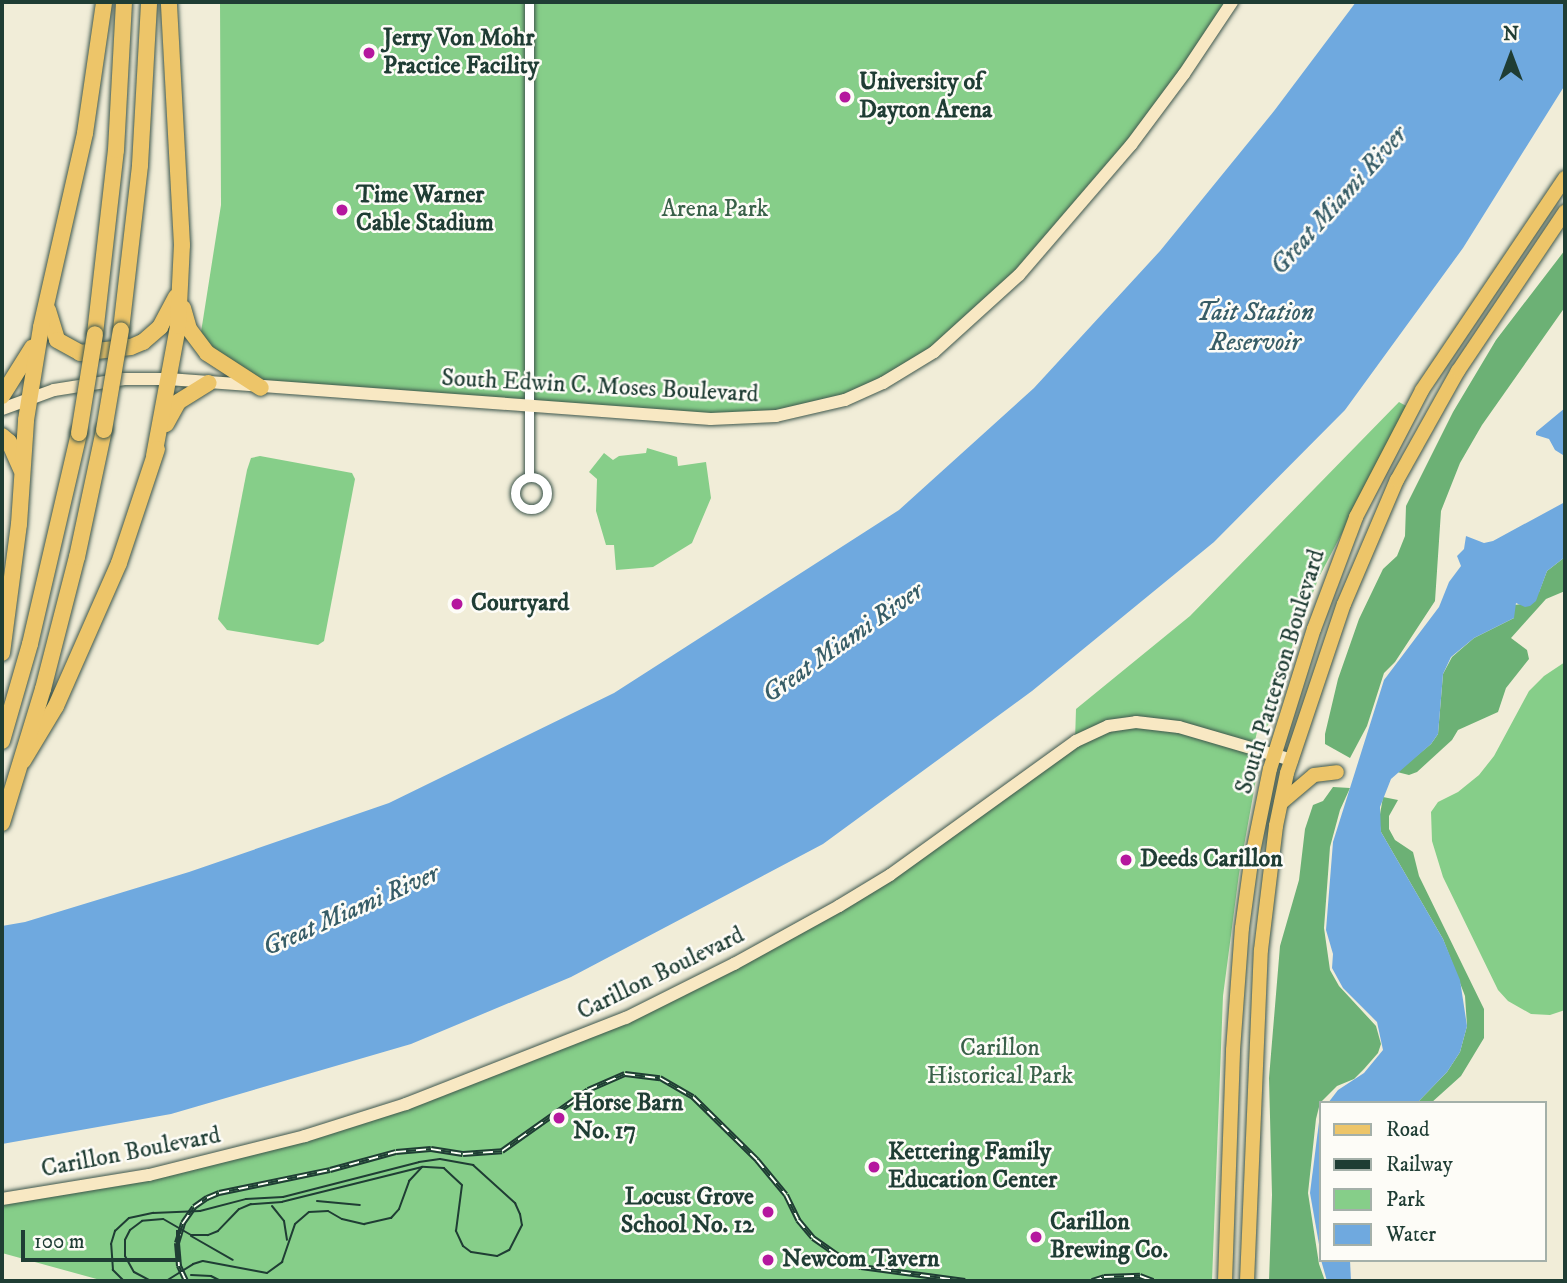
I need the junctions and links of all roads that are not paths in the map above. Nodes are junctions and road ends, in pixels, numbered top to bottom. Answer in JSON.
{"nodes":[{"id":1,"x":104,"y":2,"type":"edge"},
{"id":2,"x":124,"y":2,"type":"edge"},
{"id":3,"x":149,"y":2,"type":"edge"},
{"id":4,"x":169,"y":2,"type":"edge"},
{"id":5,"x":529,"y":2,"type":"edge"},
{"id":6,"x":1232,"y":2,"type":"edge"},
{"id":7,"x":1565,"y":178,"type":"edge"},
{"id":8,"x":1565,"y":212,"type":"edge"},
{"id":9,"x":180,"y":288,"type":"junction"},
{"id":10,"x":47,"y":303,"type":"junction"},
{"id":11,"x":41,"y":327,"type":"junction"},
{"id":12,"x":168,"y":379,"type":"junction"},
{"id":13,"x":209,"y":383,"type":"junction"},
{"id":14,"x":261,"y":388,"type":"junction"},
{"id":15,"x":2,"y":396,"type":"edge"},
{"id":16,"x":29,"y":397,"type":"junction"},
{"id":17,"x":527,"y":405,"type":"junction"},
{"id":18,"x":2,"y":409,"type":"edge"},
{"id":19,"x":2,"y":436,"type":"edge"},
{"id":20,"x":154,"y":456,"type":"junction"},
{"id":21,"x":23,"y":474,"type":"junction"},
{"id":22,"x":529,"y":476,"type":"dead end"},
{"id":23,"x":2,"y":653,"type":"edge"},
{"id":24,"x":2,"y":741,"type":"edge"},
{"id":25,"x":1275,"y":754,"type":"junction"},
{"id":26,"x":1292,"y":760,"type":"junction"},
{"id":27,"x":23,"y":761,"type":"junction"},
{"id":28,"x":1337,"y":772,"type":"dead end"},
{"id":29,"x":1281,"y":803,"type":"junction"},
{"id":30,"x":3,"y":819,"type":"edge"},
{"id":31,"x":2,"y":1199,"type":"edge"},
{"id":32,"x":1225,"y":1281,"type":"edge"},
{"id":33,"x":1247,"y":1281,"type":"edge"}],
"edges":[{"from":1,"to":10,"type":"highway"},
{"from":2,"to":24,"type":"highway","bridge":true},
{"from":3,"to":27,"type":"highway","bridge":true},
{"from":4,"to":9,"type":"highway"},
{"from":5,"to":17,"type":"street"},
{"from":6,"to":17,"type":"main road","name":"South Edwin C. Moses Boulevard"},
{"from":7,"to":25,"type":"main road","name":"South Patterson Boulevard"},
{"from":8,"to":26,"type":"main road","name":"South Patterson Boulevard"},
{"from":9,"to":10,"type":"highway"},
{"from":9,"to":12,"type":"highway"},
{"from":9,"to":14,"type":"highway"},
{"from":10,"to":11,"type":"highway"},
{"from":11,"to":15,"type":"highway"},
{"from":11,"to":16,"type":"highway"},
{"from":12,"to":13,"type":"main road","name":"South Edwin C. Moses Boulevard"},
{"from":12,"to":16,"type":"main road","name":"South Edwin C. Moses Boulevard"},
{"from":12,"to":20,"type":"highway"},
{"from":13,"to":14,"type":"main road","name":"South Edwin C. Moses Boulevard"},
{"from":13,"to":20,"type":"highway"},
{"from":14,"to":17,"type":"main road","name":"South Edwin C. Moses Boulevard"},
{"from":16,"to":18,"type":"main road","name":"South Edwin C. Moses Boulevard"},
{"from":16,"to":21,"type":"highway"},
{"from":17,"to":22,"type":"street"},
{"from":19,"to":21,"type":"highway"},
{"from":20,"to":27,"type":"highway"},
{"from":21,"to":23,"type":"highway"},
{"from":25,"to":26,"type":"main road","name":"Carillon Boulevard"},
{"from":25,"to":31,"type":"main road","name":"Carillon Boulevard"},
{"from":25,"to":32,"type":"main road","name":"South Patterson Boulevard"},
{"from":26,"to":29,"type":"main road","name":"South Patterson Boulevard"},
{"from":27,"to":30,"type":"highway"},
{"from":28,"to":29,"type":"main road"},
{"from":29,"to":33,"type":"main road","name":"South Patterson Boulevard"}]}
